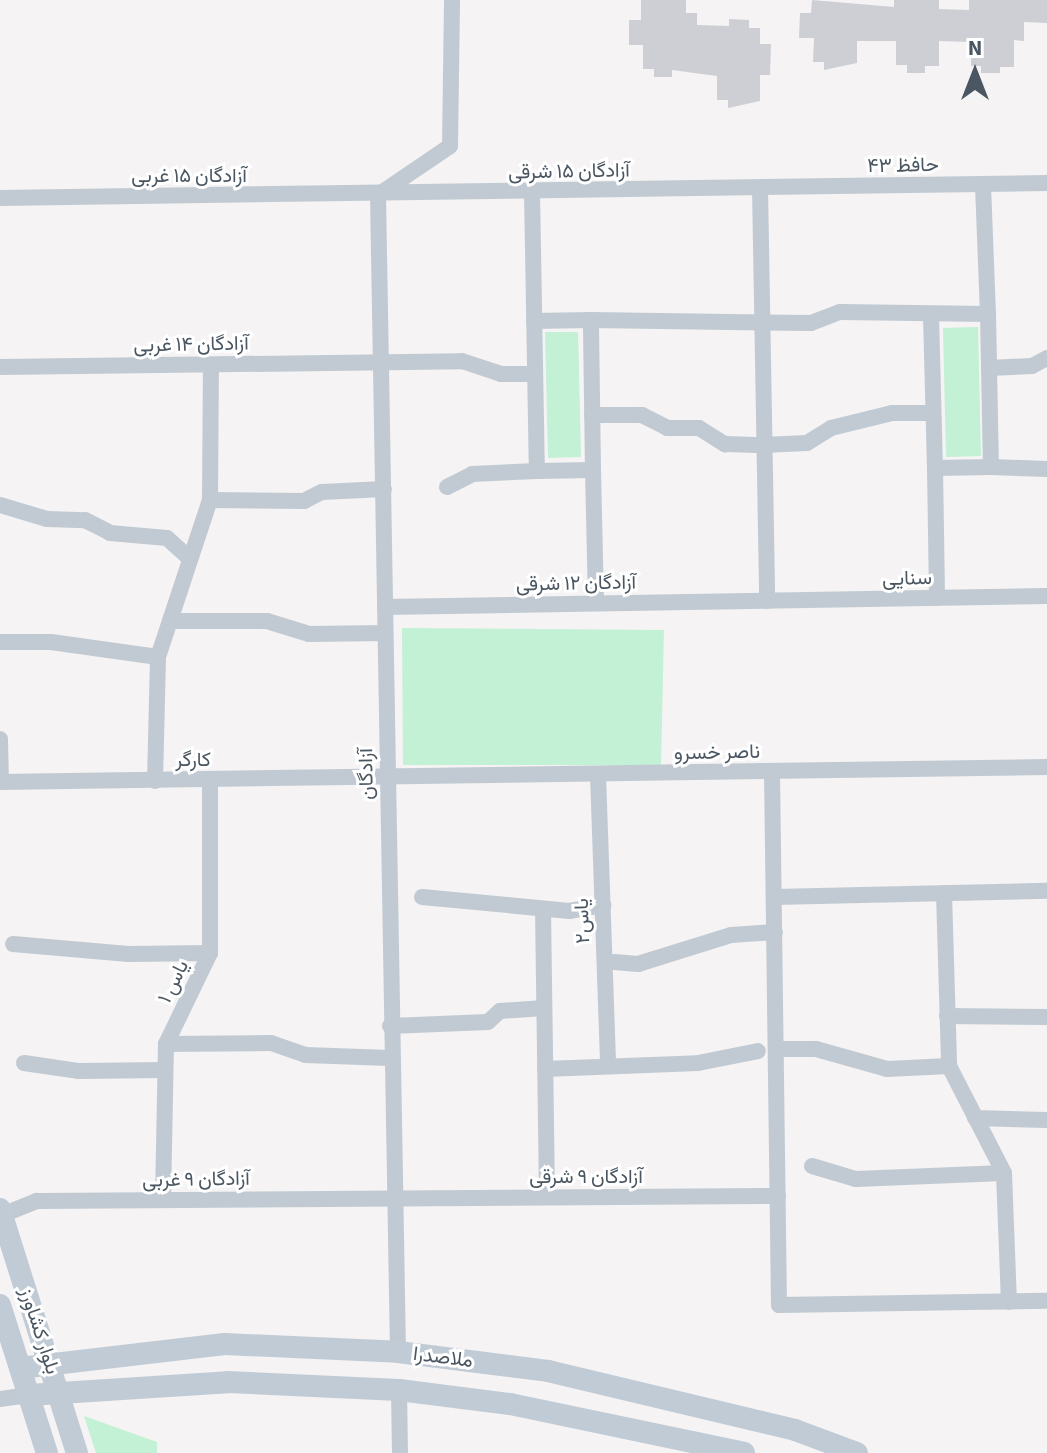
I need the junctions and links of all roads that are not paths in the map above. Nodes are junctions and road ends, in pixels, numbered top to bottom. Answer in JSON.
{"nodes":[{"id":1,"x":452,"y":0,"type":"edge"},
{"id":2,"x":1047,"y":183,"type":"edge"},
{"id":3,"x":983,"y":185,"type":"junction"},
{"id":4,"x":760,"y":188,"type":"junction"},
{"id":5,"x":532,"y":192,"type":"junction"},
{"id":6,"x":378,"y":195,"type":"junction"},
{"id":7,"x":0,"y":198,"type":"edge"},
{"id":8,"x":988,"y":314,"type":"junction"},
{"id":9,"x":931,"y":316,"type":"junction"},
{"id":10,"x":591,"y":320,"type":"junction"},
{"id":11,"x":534,"y":321,"type":"junction"},
{"id":12,"x":759,"y":322,"type":"junction"},
{"id":13,"x":1047,"y":358,"type":"edge"},
{"id":14,"x":382,"y":362,"type":"junction"},
{"id":15,"x":211,"y":365,"type":"junction"},
{"id":16,"x":0,"y":367,"type":"edge"},
{"id":17,"x":989,"y":368,"type":"junction"},
{"id":18,"x":535,"y":374,"type":"junction"},
{"id":19,"x":933,"y":413,"type":"junction"},
{"id":20,"x":592,"y":415,"type":"junction"},
{"id":21,"x":763,"y":445,"type":"junction"},
{"id":22,"x":991,"y":467,"type":"junction"},
{"id":23,"x":935,"y":468,"type":"junction"},
{"id":24,"x":1047,"y":469,"type":"edge"},
{"id":25,"x":593,"y":470,"type":"junction"},
{"id":26,"x":537,"y":471,"type":"junction"},
{"id":27,"x":447,"y":487,"type":"dead end"},
{"id":28,"x":384,"y":489,"type":"junction"},
{"id":29,"x":210,"y":500,"type":"junction"},
{"id":30,"x":0,"y":505,"type":"edge"},
{"id":31,"x":190,"y":559,"type":"junction"},
{"id":32,"x":1047,"y":596,"type":"edge"},
{"id":33,"x":937,"y":598,"type":"junction"},
{"id":34,"x":767,"y":601,"type":"junction"},
{"id":35,"x":596,"y":603,"type":"junction"},
{"id":36,"x":385,"y":607,"type":"junction"},
{"id":37,"x":170,"y":621,"type":"junction"},
{"id":38,"x":385,"y":633,"type":"junction"},
{"id":39,"x":0,"y":642,"type":"edge"},
{"id":40,"x":158,"y":657,"type":"junction"},
{"id":41,"x":0,"y":739,"type":"edge"},
{"id":42,"x":1047,"y":767,"type":"edge"},
{"id":43,"x":772,"y":772,"type":"junction"},
{"id":44,"x":598,"y":775,"type":"junction"},
{"id":45,"x":387,"y":779,"type":"junction"},
{"id":46,"x":210,"y":780,"type":"junction"},
{"id":47,"x":155,"y":781,"type":"junction"},
{"id":48,"x":0,"y":782,"type":"edge"},
{"id":49,"x":1047,"y":891,"type":"edge"},
{"id":50,"x":944,"y":893,"type":"junction"},
{"id":51,"x":422,"y":897,"type":"dead end"},
{"id":52,"x":774,"y":897,"type":"junction"},
{"id":53,"x":603,"y":905,"type":"junction"},
{"id":54,"x":543,"y":909,"type":"junction"},
{"id":55,"x":775,"y":932,"type":"junction"},
{"id":56,"x":13,"y":944,"type":"dead end"},
{"id":57,"x":210,"y":953,"type":"junction"},
{"id":58,"x":614,"y":962,"type":"dead end"},
{"id":59,"x":544,"y":1008,"type":"junction"},
{"id":60,"x":947,"y":1016,"type":"junction"},
{"id":61,"x":1047,"y":1017,"type":"edge"},
{"id":62,"x":390,"y":1026,"type":"junction"},
{"id":63,"x":166,"y":1044,"type":"junction"},
{"id":64,"x":776,"y":1049,"type":"junction"},
{"id":65,"x":758,"y":1051,"type":"dead end"},
{"id":66,"x":390,"y":1058,"type":"junction"},
{"id":67,"x":24,"y":1063,"type":"dead end"},
{"id":68,"x":608,"y":1066,"type":"junction"},
{"id":69,"x":949,"y":1066,"type":"junction"},
{"id":70,"x":545,"y":1069,"type":"junction"},
{"id":71,"x":165,"y":1070,"type":"junction"},
{"id":72,"x":975,"y":1118,"type":"junction"},
{"id":73,"x":1047,"y":1120,"type":"edge"},
{"id":74,"x":812,"y":1166,"type":"dead end"},
{"id":75,"x":1004,"y":1173,"type":"junction"},
{"id":76,"x":778,"y":1196,"type":"junction"},
{"id":77,"x":547,"y":1197,"type":"junction"},
{"id":78,"x":394,"y":1198,"type":"junction"},
{"id":79,"x":163,"y":1200,"type":"junction"},
{"id":80,"x":1,"y":1212,"type":"edge"},
{"id":81,"x":1047,"y":1301,"type":"edge"},
{"id":82,"x":1009,"y":1302,"type":"junction"},
{"id":83,"x":0,"y":1305,"type":"edge"},
{"id":84,"x":398,"y":1352,"type":"junction"},
{"id":85,"x":49,"y":1362,"type":"junction"},
{"id":86,"x":20,"y":1368,"type":"junction"},
{"id":87,"x":399,"y":1390,"type":"junction"},
{"id":88,"x":59,"y":1393,"type":"junction"},
{"id":89,"x":29,"y":1395,"type":"junction"},
{"id":90,"x":0,"y":1399,"type":"edge"},
{"id":91,"x":47,"y":1453,"type":"edge"},
{"id":92,"x":77,"y":1453,"type":"edge"},
{"id":93,"x":400,"y":1453,"type":"edge"},
{"id":94,"x":744,"y":1453,"type":"edge"},
{"id":95,"x":857,"y":1453,"type":"edge"}],
"edges":[{"from":1,"to":6,"type":"street"},
{"from":2,"to":3,"type":"street","name":"حافظ ۴۳"},
{"from":3,"to":4,"type":"street","name":"حافظ ۴۳"},
{"from":3,"to":8,"type":"street"},
{"from":4,"to":5,"type":"street","name":"آزادگان ۱۵ شرقی"},
{"from":4,"to":12,"type":"street"},
{"from":5,"to":6,"type":"street","name":"آزادگان ۱۵ شرقی"},
{"from":5,"to":11,"type":"street"},
{"from":6,"to":7,"type":"street","name":"آزادگان ۱۵ غربی"},
{"from":6,"to":14,"type":"street","name":"آزادگان"},
{"from":8,"to":9,"type":"street"},
{"from":8,"to":17,"type":"street"},
{"from":9,"to":12,"type":"street"},
{"from":9,"to":19,"type":"street"},
{"from":10,"to":11,"type":"street"},
{"from":10,"to":12,"type":"street"},
{"from":10,"to":20,"type":"street"},
{"from":11,"to":18,"type":"street"},
{"from":12,"to":21,"type":"street"},
{"from":13,"to":17,"type":"street"},
{"from":14,"to":15,"type":"street","name":"آزادگان ۱۴ غربی"},
{"from":14,"to":18,"type":"street","name":"آزادگان ۱۴ غربی"},
{"from":14,"to":28,"type":"street","name":"آزادگان"},
{"from":15,"to":16,"type":"street","name":"آزادگان ۱۴ غربی"},
{"from":15,"to":29,"type":"street"},
{"from":17,"to":22,"type":"street"},
{"from":18,"to":26,"type":"street"},
{"from":19,"to":21,"type":"street"},
{"from":19,"to":23,"type":"street"},
{"from":20,"to":21,"type":"street"},
{"from":20,"to":25,"type":"street"},
{"from":21,"to":34,"type":"street"},
{"from":22,"to":23,"type":"street"},
{"from":22,"to":24,"type":"street"},
{"from":23,"to":33,"type":"street"},
{"from":25,"to":26,"type":"street"},
{"from":25,"to":35,"type":"street"},
{"from":26,"to":27,"type":"street"},
{"from":28,"to":29,"type":"street"},
{"from":28,"to":36,"type":"street","name":"آزادگان"},
{"from":29,"to":31,"type":"street"},
{"from":30,"to":31,"type":"street"},
{"from":31,"to":37,"type":"street"},
{"from":32,"to":33,"type":"street","name":"سنایی"},
{"from":33,"to":34,"type":"street","name":"سنایی"},
{"from":34,"to":35,"type":"street","name":"آزادگان ۱۲ شرقی"},
{"from":35,"to":36,"type":"street","name":"آزادگان ۱۲ شرقی"},
{"from":36,"to":38,"type":"street","name":"آزادگان"},
{"from":37,"to":38,"type":"street"},
{"from":37,"to":40,"type":"street"},
{"from":38,"to":45,"type":"street","name":"آزادگان"},
{"from":39,"to":40,"type":"street"},
{"from":40,"to":47,"type":"street"},
{"from":41,"to":48,"type":"street"},
{"from":42,"to":43,"type":"street","name":"ناصر خسرو"},
{"from":43,"to":44,"type":"street","name":"ناصر خسرو"},
{"from":43,"to":52,"type":"street"},
{"from":44,"to":45,"type":"street","name":"ناصر خسرو"},
{"from":44,"to":53,"type":"street","name":"یاس۲"},
{"from":45,"to":46,"type":"street","name":"کارگر"},
{"from":45,"to":62,"type":"street","name":"آزادگان"},
{"from":46,"to":47,"type":"street","name":"کارگر"},
{"from":46,"to":57,"type":"street","name":"یاس ۱"},
{"from":47,"to":48,"type":"street","name":"کارگر"},
{"from":49,"to":50,"type":"street"},
{"from":50,"to":52,"type":"street"},
{"from":50,"to":60,"type":"street"},
{"from":51,"to":54,"type":"street"},
{"from":52,"to":55,"type":"street"},
{"from":53,"to":54,"type":"street"},
{"from":53,"to":68,"type":"street","name":"یاس۲"},
{"from":54,"to":59,"type":"street"},
{"from":55,"to":58,"type":"street"},
{"from":55,"to":64,"type":"street"},
{"from":56,"to":57,"type":"street"},
{"from":57,"to":63,"type":"street","name":"یاس ۱"},
{"from":59,"to":62,"type":"street"},
{"from":59,"to":70,"type":"street"},
{"from":60,"to":61,"type":"street"},
{"from":60,"to":69,"type":"street"},
{"from":62,"to":66,"type":"street","name":"آزادگان"},
{"from":63,"to":66,"type":"street"},
{"from":63,"to":71,"type":"street","name":"یاس ۱"},
{"from":64,"to":69,"type":"street"},
{"from":64,"to":76,"type":"street"},
{"from":65,"to":68,"type":"street"},
{"from":66,"to":78,"type":"street","name":"آزادگان"},
{"from":67,"to":71,"type":"street"},
{"from":68,"to":70,"type":"street"},
{"from":69,"to":72,"type":"street"},
{"from":70,"to":77,"type":"street"},
{"from":71,"to":79,"type":"street","name":"یاس ۱"},
{"from":72,"to":73,"type":"street"},
{"from":72,"to":75,"type":"street"},
{"from":74,"to":75,"type":"street"},
{"from":75,"to":82,"type":"street"},
{"from":76,"to":77,"type":"street","name":"آزادگان ۹ شرقی"},
{"from":76,"to":82,"type":"street"},
{"from":77,"to":78,"type":"street","name":"آزادگان ۹ شرقی"},
{"from":78,"to":79,"type":"street","name":"آزادگان ۹ غربی"},
{"from":78,"to":84,"type":"street","name":"آزادگان"},
{"from":79,"to":80,"type":"street","name":"آزادگان ۹ غربی"},
{"from":80,"to":85,"type":"main road","name":"بلوار کشاورز"},
{"from":81,"to":82,"type":"street"},
{"from":83,"to":86,"type":"main road","name":"بلوار کشاورز"},
{"from":84,"to":85,"type":"main road","name":"ملاصدرا"},
{"from":84,"to":95,"type":"main road","name":"ملاصدرا"},
{"from":85,"to":86,"type":"main road","name":"ملاصدرا"},
{"from":85,"to":88,"type":"main road","name":"بلوار کشاورز"},
{"from":86,"to":89,"type":"main road","name":"بلوار کشاورز"},
{"from":87,"to":88,"type":"main road","name":"ملاصدرا"},
{"from":87,"to":93,"type":"street"},
{"from":87,"to":94,"type":"main road","name":"ملاصدرا"},
{"from":88,"to":89,"type":"main road","name":"ملاصدرا"},
{"from":88,"to":92,"type":"main road","name":"بلوار کشاورز"},
{"from":89,"to":90,"type":"street"},
{"from":89,"to":91,"type":"main road","name":"بلوار کشاورز"}]}
